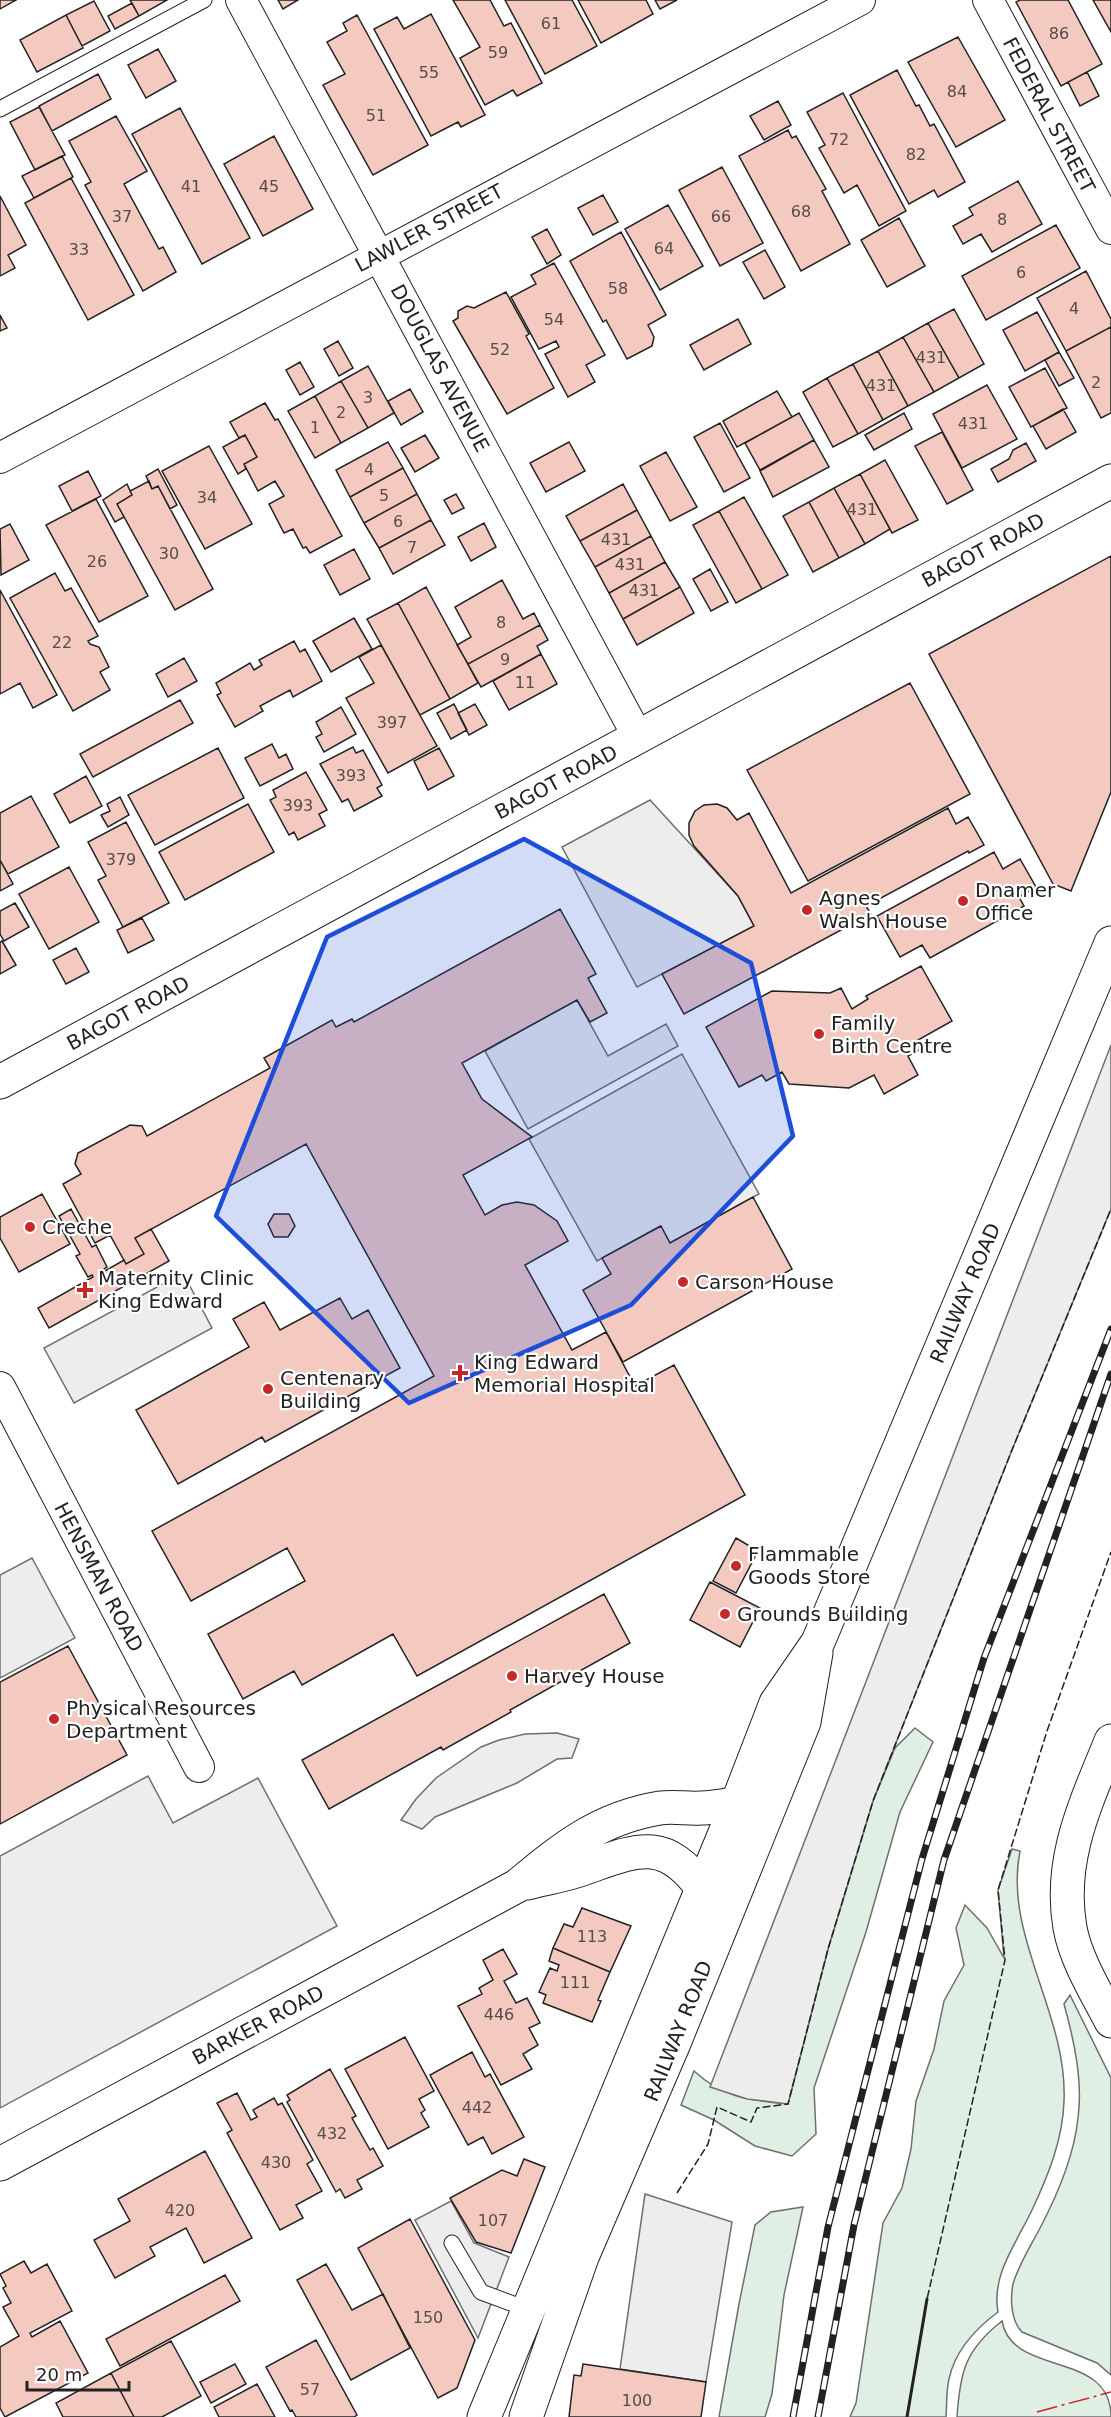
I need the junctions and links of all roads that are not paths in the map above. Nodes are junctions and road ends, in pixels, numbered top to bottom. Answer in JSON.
{"nodes":[{"id":1,"x":204,"y":0,"type":"edge"},
{"id":2,"x":241,"y":0,"type":"edge"},
{"id":3,"x":860,"y":0,"type":"edge"},
{"id":4,"x":988,"y":0,"type":"edge"},
{"id":5,"x":0,"y":109,"type":"edge"},
{"id":6,"x":1111,"y":229,"type":"edge"},
{"id":7,"x":379,"y":254,"type":"junction"},
{"id":8,"x":0,"y":458,"type":"edge"},
{"id":9,"x":1111,"y":481,"type":"edge"},
{"id":10,"x":638,"y":737,"type":"junction"},
{"id":11,"x":1111,"y":943,"type":"edge"},
{"id":12,"x":0,"y":1082,"type":"edge"},
{"id":13,"x":0,"y":1388,"type":"edge"},
{"id":14,"x":818,"y":1642,"type":"junction"},
{"id":15,"x":1111,"y":1741,"type":"edge"},
{"id":16,"x":199,"y":1767,"type":"dead end"},
{"id":17,"x":737,"y":1804,"type":"junction"},
{"id":18,"x":517,"y":1886,"type":"junction"},
{"id":19,"x":702,"y":1888,"type":"junction"},
{"id":20,"x":1111,"y":2021,"type":"edge"},
{"id":21,"x":0,"y":2164,"type":"edge"},
{"id":22,"x":452,"y":2243,"type":"dead end"},
{"id":23,"x":528,"y":2310,"type":"junction"},
{"id":24,"x":560,"y":2321,"type":"junction"},
{"id":25,"x":484,"y":2417,"type":"edge"},
{"id":26,"x":526,"y":2417,"type":"edge"}],
"edges":[{"from":1,"to":5,"type":"lane"},
{"from":2,"to":7,"type":"street","name":"DOUGLAS AVENUE"},
{"from":3,"to":7,"type":"street","name":"LAWLER STREET"},
{"from":4,"to":6,"type":"street","name":"FEDERAL STREET"},
{"from":7,"to":8,"type":"street","name":"LAWLER STREET"},
{"from":7,"to":10,"type":"street","name":"DOUGLAS AVENUE"},
{"from":9,"to":10,"type":"main road","name":"BAGOT ROAD"},
{"from":10,"to":12,"type":"main road","name":"BAGOT ROAD"},
{"from":11,"to":14,"type":"main road","name":"RAILWAY ROAD"},
{"from":13,"to":16,"type":"street","name":"HENSMAN ROAD"},
{"from":14,"to":17,"type":"main road","name":"RAILWAY ROAD"},
{"from":14,"to":24,"type":"main road","name":"RAILWAY ROAD"},
{"from":15,"to":20,"type":"main road"},
{"from":17,"to":18,"type":"main road","name":"BARKER ROAD"},
{"from":17,"to":19,"type":"main road","name":"RAILWAY ROAD"},
{"from":18,"to":19,"type":"main road","name":"BARKER ROAD"},
{"from":18,"to":21,"type":"main road","name":"BARKER ROAD"},
{"from":19,"to":23,"type":"main road","name":"RAILWAY ROAD"},
{"from":22,"to":23,"type":"lane"},
{"from":23,"to":24,"type":"lane"},
{"from":23,"to":25,"type":"main road","name":"RAILWAY ROAD"},
{"from":24,"to":26,"type":"main road","name":"RAILWAY ROAD"}]}
